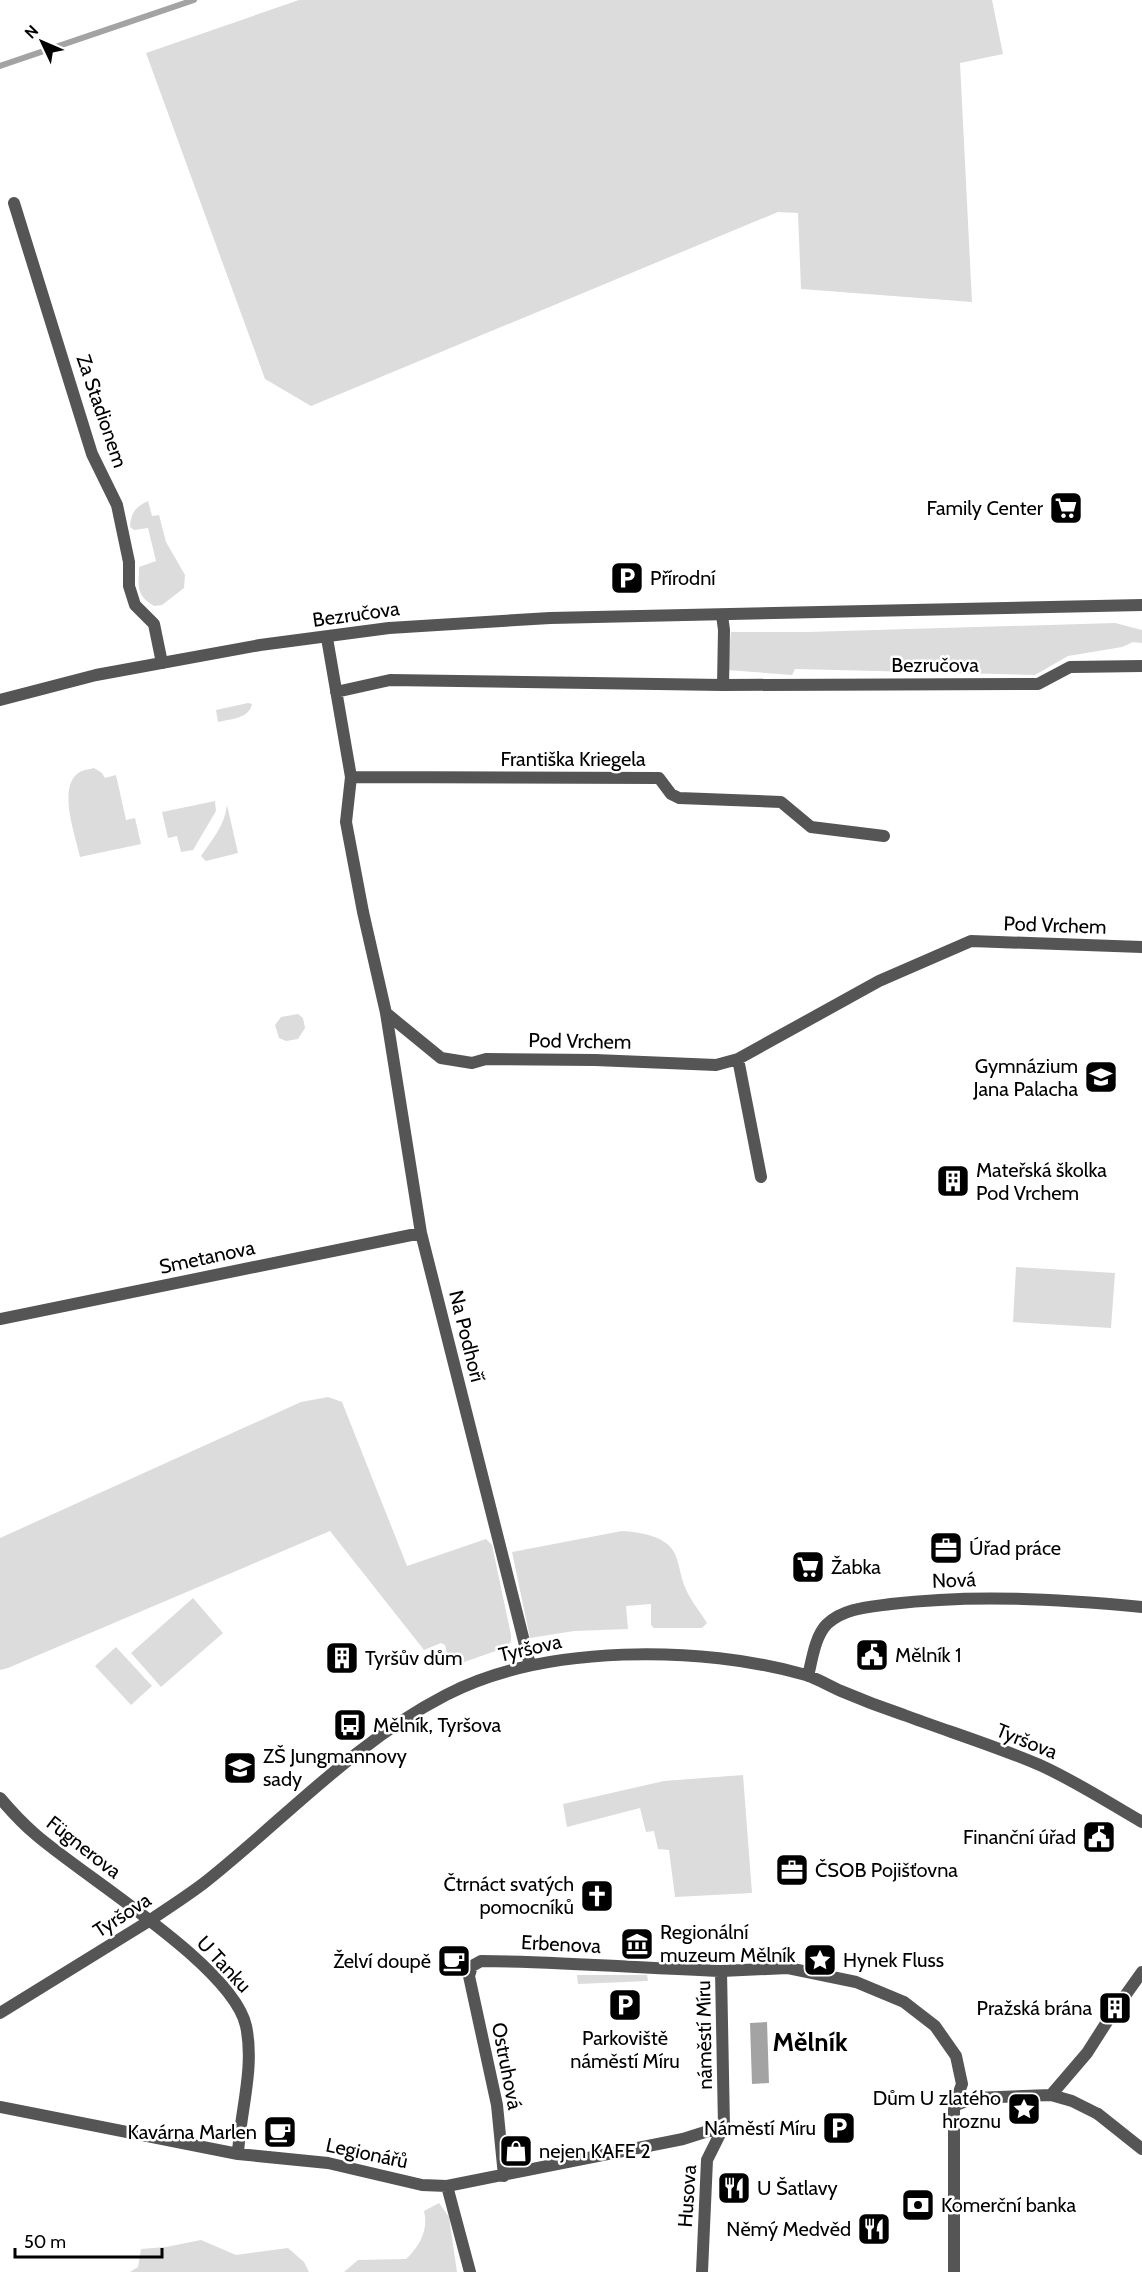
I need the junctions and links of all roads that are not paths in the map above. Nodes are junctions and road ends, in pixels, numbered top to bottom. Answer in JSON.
{"nodes":[{"id":1,"x":14,"y":203,"type":"dead end"},
{"id":2,"x":1142,"y":605,"type":"edge"},
{"id":3,"x":722,"y":615,"type":"junction"},
{"id":4,"x":327,"y":638,"type":"junction"},
{"id":5,"x":162,"y":663,"type":"junction"},
{"id":6,"x":1142,"y":666,"type":"edge"},
{"id":7,"x":723,"y":685,"type":"junction"},
{"id":8,"x":336,"y":692,"type":"junction"},
{"id":9,"x":0,"y":700,"type":"edge"},
{"id":10,"x":351,"y":777,"type":"junction"},
{"id":11,"x":884,"y":836,"type":"dead end"},
{"id":12,"x":1142,"y":947,"type":"edge"},
{"id":13,"x":386,"y":1013,"type":"junction"},
{"id":14,"x":738,"y":1059,"type":"junction"},
{"id":15,"x":761,"y":1178,"type":"dead end"},
{"id":16,"x":421,"y":1233,"type":"junction"},
{"id":17,"x":0,"y":1319,"type":"edge"},
{"id":18,"x":1142,"y":1607,"type":"edge"},
{"id":19,"x":530,"y":1665,"type":"junction"},
{"id":20,"x":808,"y":1676,"type":"junction"},
{"id":21,"x":0,"y":1798,"type":"edge"},
{"id":22,"x":1142,"y":1822,"type":"edge"},
{"id":23,"x":150,"y":1921,"type":"junction"},
{"id":24,"x":472,"y":1966,"type":"joint"},
{"id":25,"x":722,"y":1971,"type":"junction"},
{"id":26,"x":1142,"y":1972,"type":"edge"},
{"id":27,"x":1122,"y":2000,"type":"dead end"},
{"id":28,"x":0,"y":2013,"type":"edge"},
{"id":29,"x":1110,"y":2017,"type":"dead end"},
{"id":30,"x":1051,"y":2095,"type":"junction"},
{"id":31,"x":954,"y":2106,"type":"junction"},
{"id":32,"x":0,"y":2107,"type":"edge"},
{"id":33,"x":724,"y":2126,"type":"junction"},
{"id":34,"x":1142,"y":2149,"type":"edge"},
{"id":35,"x":238,"y":2154,"type":"junction"},
{"id":36,"x":504,"y":2176,"type":"junction"},
{"id":37,"x":447,"y":2186,"type":"junction"},
{"id":38,"x":470,"y":2272,"type":"edge"},
{"id":39,"x":702,"y":2272,"type":"edge"},
{"id":40,"x":954,"y":2272,"type":"edge"}],
"edges":[{"from":1,"to":5,"type":"street","name":"Za Stadionem"},
{"from":2,"to":3,"type":"street","name":"Bezručova"},
{"from":3,"to":4,"type":"street","name":"Bezručova"},
{"from":3,"to":7,"type":"street"},
{"from":4,"to":5,"type":"street","name":"Bezručova"},
{"from":4,"to":8,"type":"street"},
{"from":5,"to":9,"type":"street","name":"Bezručova"},
{"from":6,"to":7,"type":"street","name":"Bezručova"},
{"from":7,"to":8,"type":"street","name":"Bezručova"},
{"from":8,"to":10,"type":"street"},
{"from":10,"to":11,"type":"street","name":"Františka Kriegela"},
{"from":10,"to":13,"type":"street"},
{"from":12,"to":14,"type":"street","name":"Pod Vrchem"},
{"from":13,"to":14,"type":"street","name":"Pod Vrchem"},
{"from":13,"to":16,"type":"street","name":"Na Podhoří"},
{"from":14,"to":15,"type":"street"},
{"from":16,"to":17,"type":"street","name":"Smetanova"},
{"from":16,"to":19,"type":"street","name":"Na Podhoří"},
{"from":18,"to":20,"type":"street","name":"Nová"},
{"from":19,"to":20,"type":"street","name":"Tyršova"},
{"from":19,"to":23,"type":"street","name":"Tyršova"},
{"from":20,"to":22,"type":"street","name":"Tyršova"},
{"from":21,"to":23,"type":"street","name":"Fügnerova"},
{"from":23,"to":28,"type":"street","name":"Tyršova"},
{"from":23,"to":35,"type":"street","name":"U Tanku"},
{"from":24,"to":25,"type":"street","name":"Erbenova"},
{"from":24,"to":36,"type":"street","name":"Ostruhová"},
{"from":25,"to":31,"type":"street","name":"náměstí Míru"},
{"from":25,"to":33,"type":"street","name":"náměstí Míru"},
{"from":26,"to":27,"type":"street"},
{"from":29,"to":30,"type":"street"},
{"from":30,"to":31,"type":"street"},
{"from":30,"to":34,"type":"street"},
{"from":31,"to":40,"type":"street","name":"náměstí Míru"},
{"from":32,"to":35,"type":"street","name":"Legionářů"},
{"from":33,"to":36,"type":"street","name":"Legionářů"},
{"from":33,"to":39,"type":"street","name":"Husova"},
{"from":35,"to":37,"type":"street","name":"Legionářů"},
{"from":36,"to":37,"type":"street","name":"Legionářů"},
{"from":37,"to":38,"type":"street"}]}
